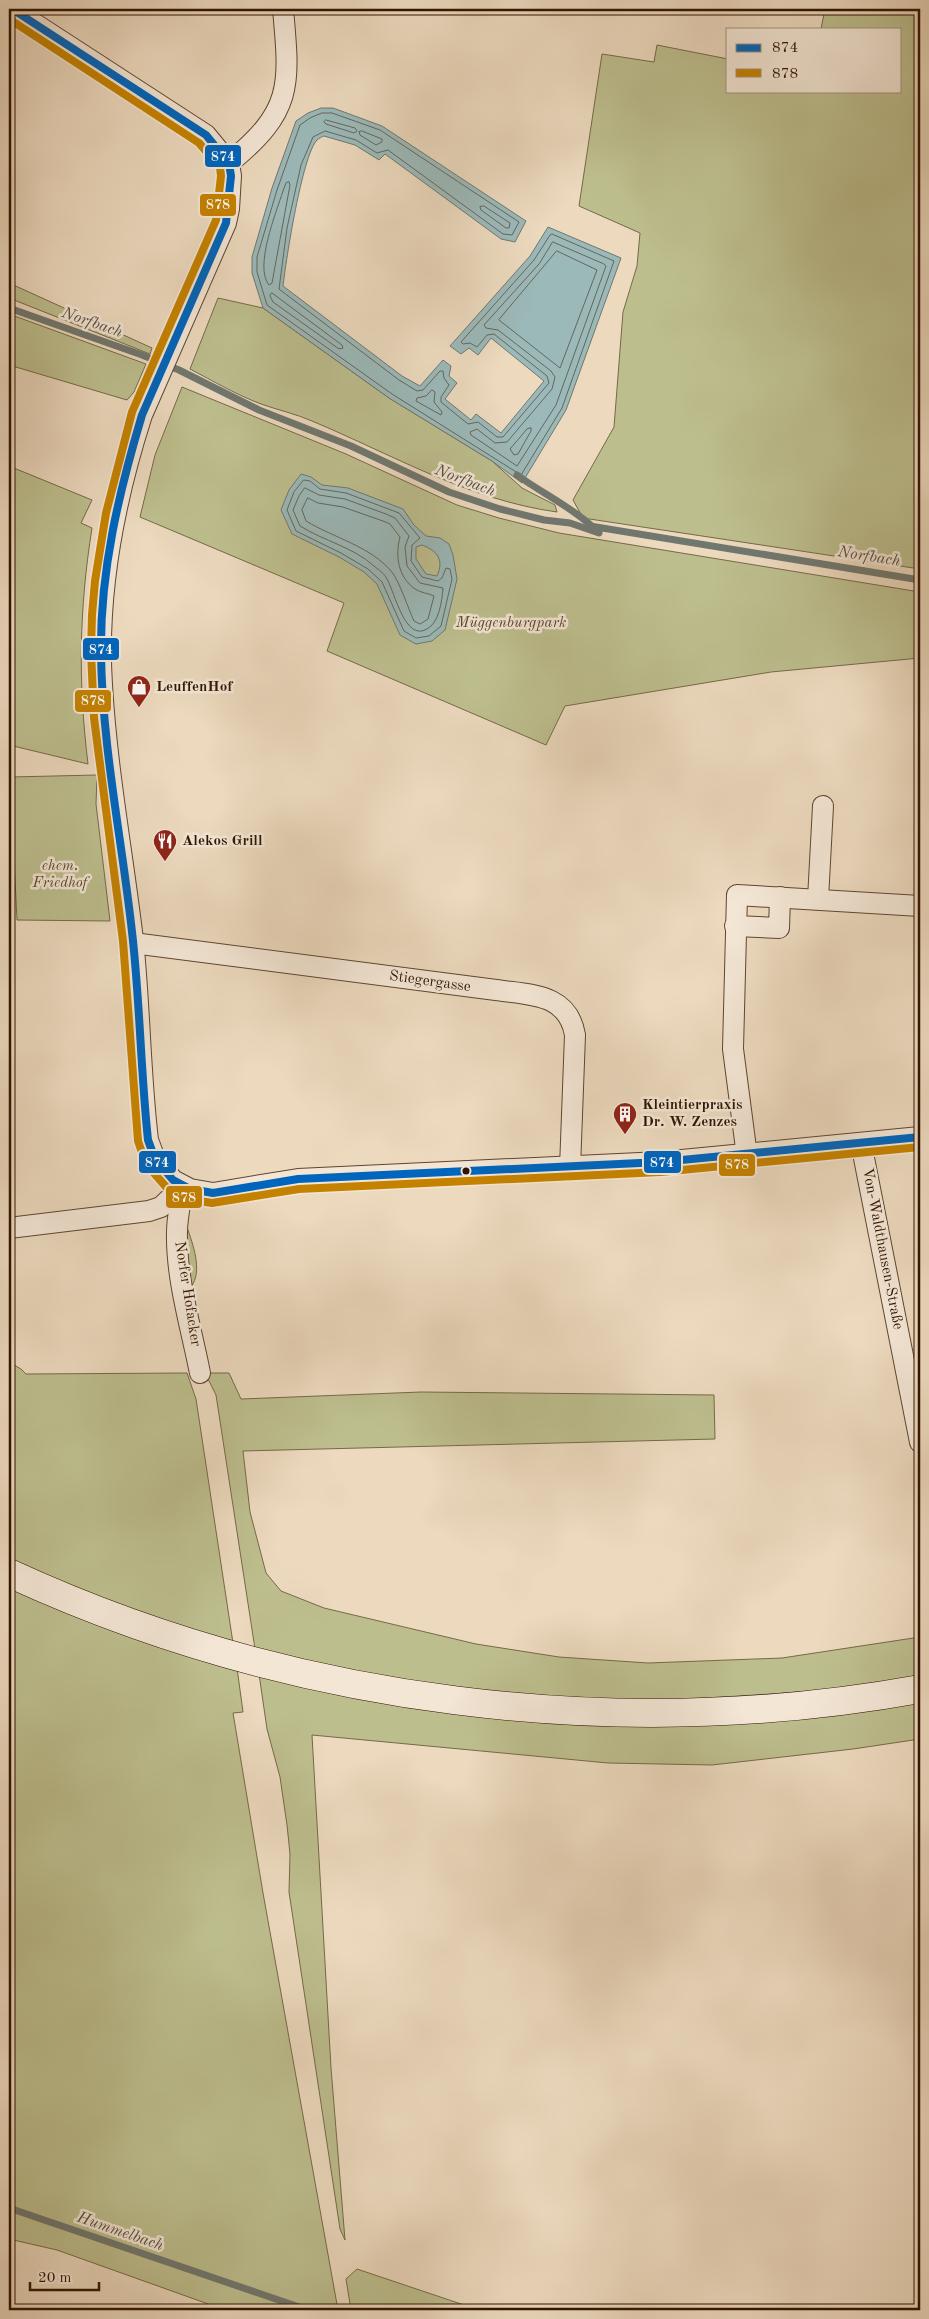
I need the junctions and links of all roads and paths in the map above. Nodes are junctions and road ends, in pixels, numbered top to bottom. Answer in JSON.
{"nodes":[{"id":1,"x":283,"y":9,"type":"edge"},
{"id":2,"x":24,"y":12,"type":"edge"},
{"id":3,"x":229,"y":163,"type":"junction"},
{"id":4,"x":823,"y":806,"type":"dead end"},
{"id":5,"x":780,"y":897,"type":"junction"},
{"id":6,"x":818,"y":898,"type":"junction"},
{"id":7,"x":920,"y":906,"type":"edge"},
{"id":8,"x":735,"y":926,"type":"junction"},
{"id":9,"x":133,"y":943,"type":"junction"},
{"id":10,"x":920,"y":1137,"type":"edge"},
{"id":11,"x":861,"y":1143,"type":"junction"},
{"id":12,"x":746,"y":1156,"type":"junction"},
{"id":13,"x":570,"y":1168,"type":"junction"},
{"id":14,"x":183,"y":1186,"type":"junction"},
{"id":15,"x":9,"y":1228,"type":"edge"},
{"id":16,"x":200,"y":1373,"type":"dead end"},
{"id":17,"x":920,"y":1442,"type":"edge"},
{"id":18,"x":9,"y":1573,"type":"edge"},
{"id":19,"x":920,"y":1689,"type":"edge"}],
"edges":[{"from":1,"to":3,"type":"street"},
{"from":2,"to":3,"type":"street"},
{"from":3,"to":9,"type":"street"},
{"from":4,"to":6,"type":"street"},
{"from":5,"to":6,"type":"street"},
{"from":5,"to":8,"type":"street"},
{"from":5,"to":8,"type":"street"},
{"from":6,"to":7,"type":"street"},
{"from":8,"to":12,"type":"street"},
{"from":9,"to":13,"type":"street","name":"Stiegergasse"},
{"from":9,"to":14,"type":"street"},
{"from":10,"to":11,"type":"street"},
{"from":11,"to":12,"type":"street"},
{"from":11,"to":17,"type":"street","name":"Von-Waldthausen-Straße"},
{"from":12,"to":13,"type":"street"},
{"from":13,"to":14,"type":"street"},
{"from":14,"to":15,"type":"street"},
{"from":14,"to":16,"type":"street","name":"Norfer Hofacker"},
{"from":18,"to":19,"type":"main road"}]}
